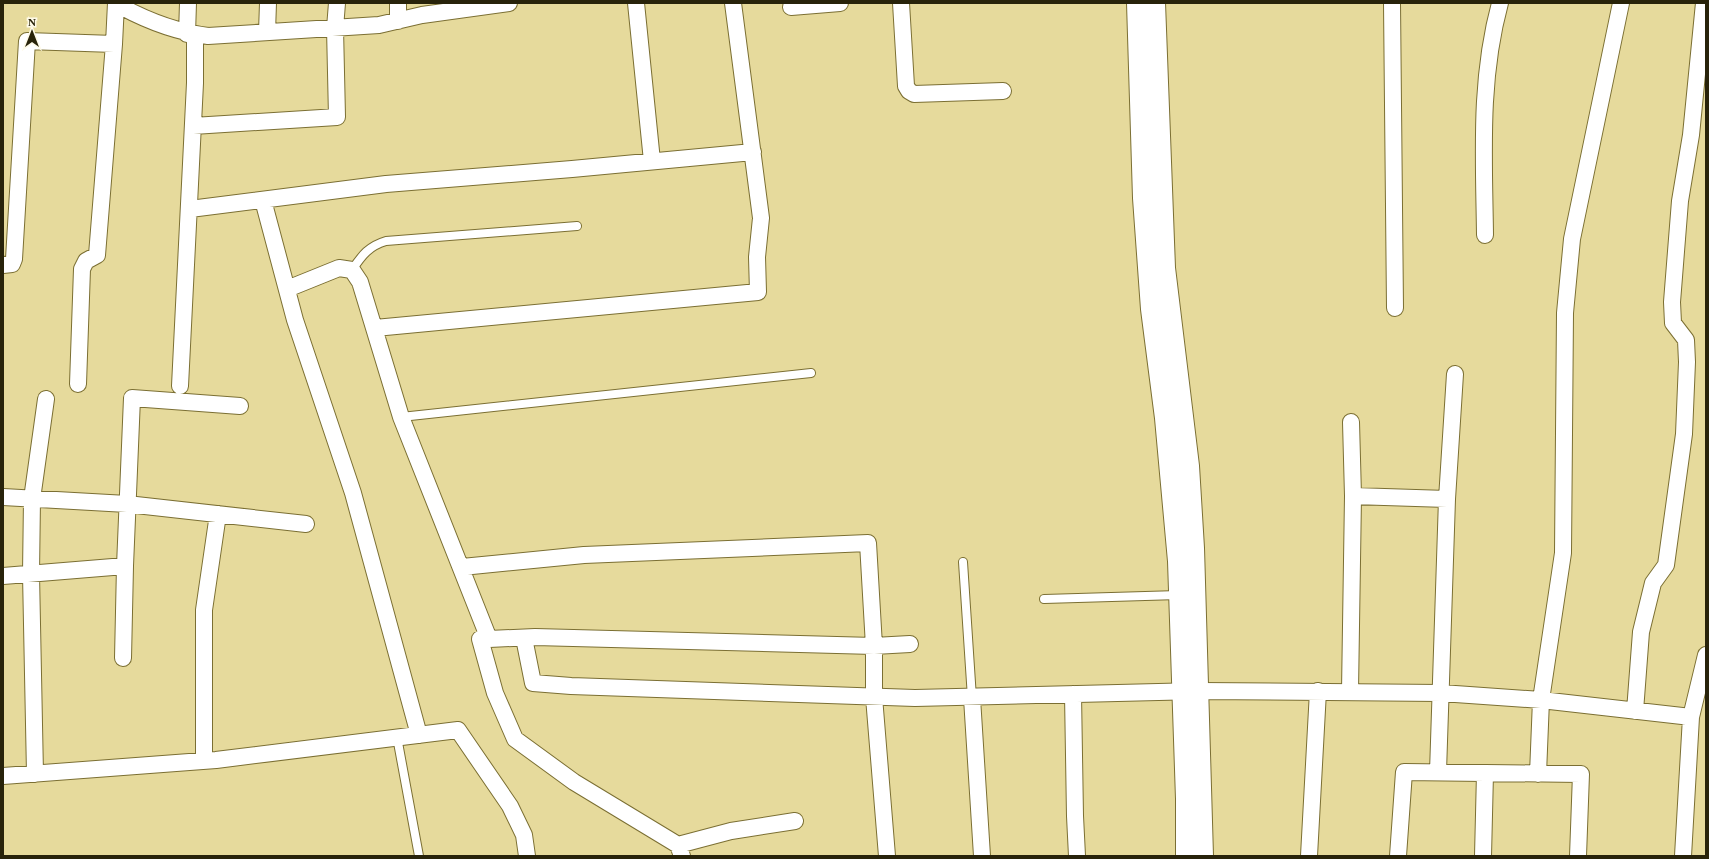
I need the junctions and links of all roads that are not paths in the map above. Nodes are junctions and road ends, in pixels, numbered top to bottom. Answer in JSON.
{"nodes":[{"id":1,"x":116,"y":3,"type":"edge"},
{"id":2,"x":120,"y":3,"type":"edge"},
{"id":3,"x":188,"y":3,"type":"edge"},
{"id":4,"x":268,"y":3,"type":"edge"},
{"id":5,"x":337,"y":3,"type":"edge"},
{"id":6,"x":398,"y":3,"type":"edge"},
{"id":7,"x":510,"y":3,"type":"edge"},
{"id":8,"x":636,"y":3,"type":"edge"},
{"id":9,"x":733,"y":3,"type":"edge"},
{"id":10,"x":840,"y":3,"type":"edge"},
{"id":11,"x":901,"y":3,"type":"edge"},
{"id":12,"x":1137,"y":3,"type":"edge"},
{"id":13,"x":1154,"y":3,"type":"edge"},
{"id":14,"x":1392,"y":3,"type":"edge"},
{"id":15,"x":1500,"y":3,"type":"edge"},
{"id":16,"x":1621,"y":3,"type":"edge"},
{"id":17,"x":1704,"y":3,"type":"edge"},
{"id":18,"x":791,"y":7,"type":"dead end"},
{"id":19,"x":432,"y":9,"type":"edge"},
{"id":20,"x":398,"y":21,"type":"junction"},
{"id":21,"x":335,"y":28,"type":"junction"},
{"id":22,"x":267,"y":32,"type":"junction"},
{"id":23,"x":191,"y":34,"type":"junction"},
{"id":24,"x":114,"y":44,"type":"junction"},
{"id":25,"x":1003,"y":91,"type":"dead end"},
{"id":26,"x":193,"y":126,"type":"junction"},
{"id":27,"x":753,"y":152,"type":"junction"},
{"id":28,"x":652,"y":162,"type":"junction"},
{"id":29,"x":263,"y":200,"type":"junction"},
{"id":30,"x":190,"y":208,"type":"junction"},
{"id":31,"x":1154,"y":221,"type":"junction"},
{"id":32,"x":577,"y":226,"type":"dead end"},
{"id":33,"x":1485,"y":235,"type":"dead end"},
{"id":34,"x":3,"y":266,"type":"edge"},
{"id":35,"x":352,"y":270,"type":"junction"},
{"id":36,"x":287,"y":289,"type":"junction"},
{"id":37,"x":1395,"y":308,"type":"dead end"},
{"id":38,"x":375,"y":328,"type":"junction"},
{"id":39,"x":811,"y":373,"type":"dead end"},
{"id":40,"x":1455,"y":374,"type":"dead end"},
{"id":41,"x":78,"y":384,"type":"dead end"},
{"id":42,"x":180,"y":386,"type":"dead end"},
{"id":43,"x":46,"y":398,"type":"dead end"},
{"id":44,"x":240,"y":406,"type":"dead end"},
{"id":45,"x":401,"y":417,"type":"junction"},
{"id":46,"x":1351,"y":422,"type":"dead end"},
{"id":47,"x":1353,"y":496,"type":"junction"},
{"id":48,"x":3,"y":497,"type":"edge"},
{"id":49,"x":32,"y":499,"type":"junction"},
{"id":50,"x":1447,"y":499,"type":"junction"},
{"id":51,"x":127,"y":504,"type":"junction"},
{"id":52,"x":218,"y":514,"type":"junction"},
{"id":53,"x":306,"y":524,"type":"dead end"},
{"id":54,"x":963,"y":562,"type":"dead end"},
{"id":55,"x":125,"y":566,"type":"junction"},
{"id":56,"x":462,"y":567,"type":"junction"},
{"id":57,"x":31,"y":574,"type":"junction"},
{"id":58,"x":3,"y":576,"type":"edge"},
{"id":59,"x":1179,"y":595,"type":"junction"},
{"id":60,"x":1044,"y":599,"type":"dead end"},
{"id":61,"x":524,"y":638,"type":"junction"},
{"id":62,"x":489,"y":639,"type":"junction"},
{"id":63,"x":910,"y":644,"type":"dead end"},
{"id":64,"x":874,"y":646,"type":"junction"},
{"id":65,"x":1706,"y":655,"type":"edge"},
{"id":66,"x":123,"y":658,"type":"dead end"},
{"id":67,"x":1191,"y":691,"type":"junction"},
{"id":68,"x":1318,"y":691,"type":"junction"},
{"id":69,"x":1350,"y":691,"type":"junction"},
{"id":70,"x":1441,"y":693,"type":"junction"},
{"id":71,"x":1073,"y":694,"type":"junction"},
{"id":72,"x":874,"y":697,"type":"junction"},
{"id":73,"x":972,"y":698,"type":"junction"},
{"id":74,"x":1540,"y":700,"type":"junction"},
{"id":75,"x":1635,"y":711,"type":"junction"},
{"id":76,"x":1691,"y":717,"type":"junction"},
{"id":77,"x":419,"y":735,"type":"junction"},
{"id":78,"x":397,"y":738,"type":"junction"},
{"id":79,"x":204,"y":760,"type":"junction"},
{"id":80,"x":1438,"y":772,"type":"junction"},
{"id":81,"x":1485,"y":773,"type":"junction"},
{"id":82,"x":35,"y":774,"type":"junction"},
{"id":83,"x":1538,"y":774,"type":"junction"},
{"id":84,"x":3,"y":776,"type":"edge"},
{"id":85,"x":795,"y":821,"type":"dead end"},
{"id":86,"x":680,"y":851,"type":"edge"},
{"id":87,"x":419,"y":856,"type":"edge"},
{"id":88,"x":527,"y":856,"type":"edge"},
{"id":89,"x":887,"y":856,"type":"edge"},
{"id":90,"x":982,"y":856,"type":"edge"},
{"id":91,"x":1077,"y":856,"type":"edge"},
{"id":92,"x":1186,"y":856,"type":"edge"},
{"id":93,"x":1203,"y":856,"type":"edge"},
{"id":94,"x":1309,"y":856,"type":"edge"},
{"id":95,"x":1398,"y":856,"type":"edge"},
{"id":96,"x":1483,"y":856,"type":"edge"},
{"id":97,"x":1578,"y":856,"type":"edge"},
{"id":98,"x":1683,"y":856,"type":"edge"}],
"edges":[{"from":1,"to":24,"type":"street"},
{"from":2,"to":23,"type":"street"},
{"from":3,"to":23,"type":"street"},
{"from":4,"to":22,"type":"street"},
{"from":5,"to":21,"type":"street"},
{"from":6,"to":20,"type":"street"},
{"from":7,"to":19,"type":"street"},
{"from":8,"to":28,"type":"street"},
{"from":9,"to":27,"type":"street"},
{"from":10,"to":18,"type":"street"},
{"from":11,"to":25,"type":"street"},
{"from":12,"to":31,"type":"street"},
{"from":13,"to":31,"type":"street"},
{"from":14,"to":37,"type":"street"},
{"from":15,"to":33,"type":"street"},
{"from":16,"to":74,"type":"street"},
{"from":17,"to":75,"type":"street"},
{"from":19,"to":20,"type":"street"},
{"from":20,"to":21,"type":"street"},
{"from":21,"to":22,"type":"street"},
{"from":21,"to":26,"type":"street"},
{"from":22,"to":23,"type":"street"},
{"from":23,"to":26,"type":"street"},
{"from":24,"to":34,"type":"street"},
{"from":24,"to":41,"type":"street"},
{"from":26,"to":30,"type":"street"},
{"from":27,"to":28,"type":"street"},
{"from":27,"to":38,"type":"street"},
{"from":28,"to":29,"type":"street"},
{"from":29,"to":30,"type":"street"},
{"from":29,"to":36,"type":"street"},
{"from":30,"to":42,"type":"street"},
{"from":31,"to":59,"type":"street"},
{"from":31,"to":67,"type":"street"},
{"from":32,"to":35,"type":"lane"},
{"from":35,"to":36,"type":"street"},
{"from":35,"to":38,"type":"street"},
{"from":36,"to":77,"type":"street"},
{"from":38,"to":45,"type":"street"},
{"from":39,"to":45,"type":"lane"},
{"from":40,"to":50,"type":"street"},
{"from":43,"to":49,"type":"street"},
{"from":44,"to":51,"type":"street"},
{"from":45,"to":56,"type":"street"},
{"from":46,"to":47,"type":"street"},
{"from":47,"to":50,"type":"street"},
{"from":47,"to":69,"type":"street"},
{"from":48,"to":49,"type":"street"},
{"from":49,"to":51,"type":"street"},
{"from":49,"to":57,"type":"street"},
{"from":50,"to":70,"type":"street"},
{"from":51,"to":52,"type":"street"},
{"from":51,"to":55,"type":"street"},
{"from":52,"to":53,"type":"street"},
{"from":52,"to":79,"type":"street"},
{"from":54,"to":73,"type":"lane"},
{"from":55,"to":57,"type":"street"},
{"from":55,"to":66,"type":"street"},
{"from":56,"to":62,"type":"street"},
{"from":56,"to":64,"type":"street"},
{"from":57,"to":58,"type":"street"},
{"from":57,"to":82,"type":"street"},
{"from":59,"to":60,"type":"lane"},
{"from":59,"to":67,"type":"street"},
{"from":61,"to":62,"type":"street"},
{"from":61,"to":64,"type":"street"},
{"from":61,"to":72,"type":"street"},
{"from":62,"to":86,"type":"street"},
{"from":63,"to":64,"type":"street"},
{"from":64,"to":72,"type":"street"},
{"from":65,"to":76,"type":"street"},
{"from":67,"to":68,"type":"street"},
{"from":67,"to":71,"type":"street"},
{"from":67,"to":92,"type":"street"},
{"from":67,"to":93,"type":"street"},
{"from":68,"to":69,"type":"street"},
{"from":68,"to":94,"type":"street"},
{"from":69,"to":70,"type":"street"},
{"from":70,"to":74,"type":"street"},
{"from":70,"to":80,"type":"street"},
{"from":71,"to":73,"type":"street"},
{"from":71,"to":91,"type":"street"},
{"from":72,"to":73,"type":"street"},
{"from":72,"to":89,"type":"street"},
{"from":73,"to":90,"type":"street"},
{"from":74,"to":75,"type":"street"},
{"from":74,"to":83,"type":"street"},
{"from":75,"to":76,"type":"street"},
{"from":76,"to":98,"type":"street"},
{"from":77,"to":78,"type":"street"},
{"from":77,"to":88,"type":"street"},
{"from":78,"to":79,"type":"street"},
{"from":78,"to":87,"type":"lane"},
{"from":79,"to":82,"type":"street"},
{"from":80,"to":81,"type":"street"},
{"from":80,"to":95,"type":"street"},
{"from":81,"to":83,"type":"street"},
{"from":81,"to":96,"type":"street"},
{"from":82,"to":84,"type":"street"},
{"from":83,"to":97,"type":"street"},
{"from":85,"to":86,"type":"street"}]}
